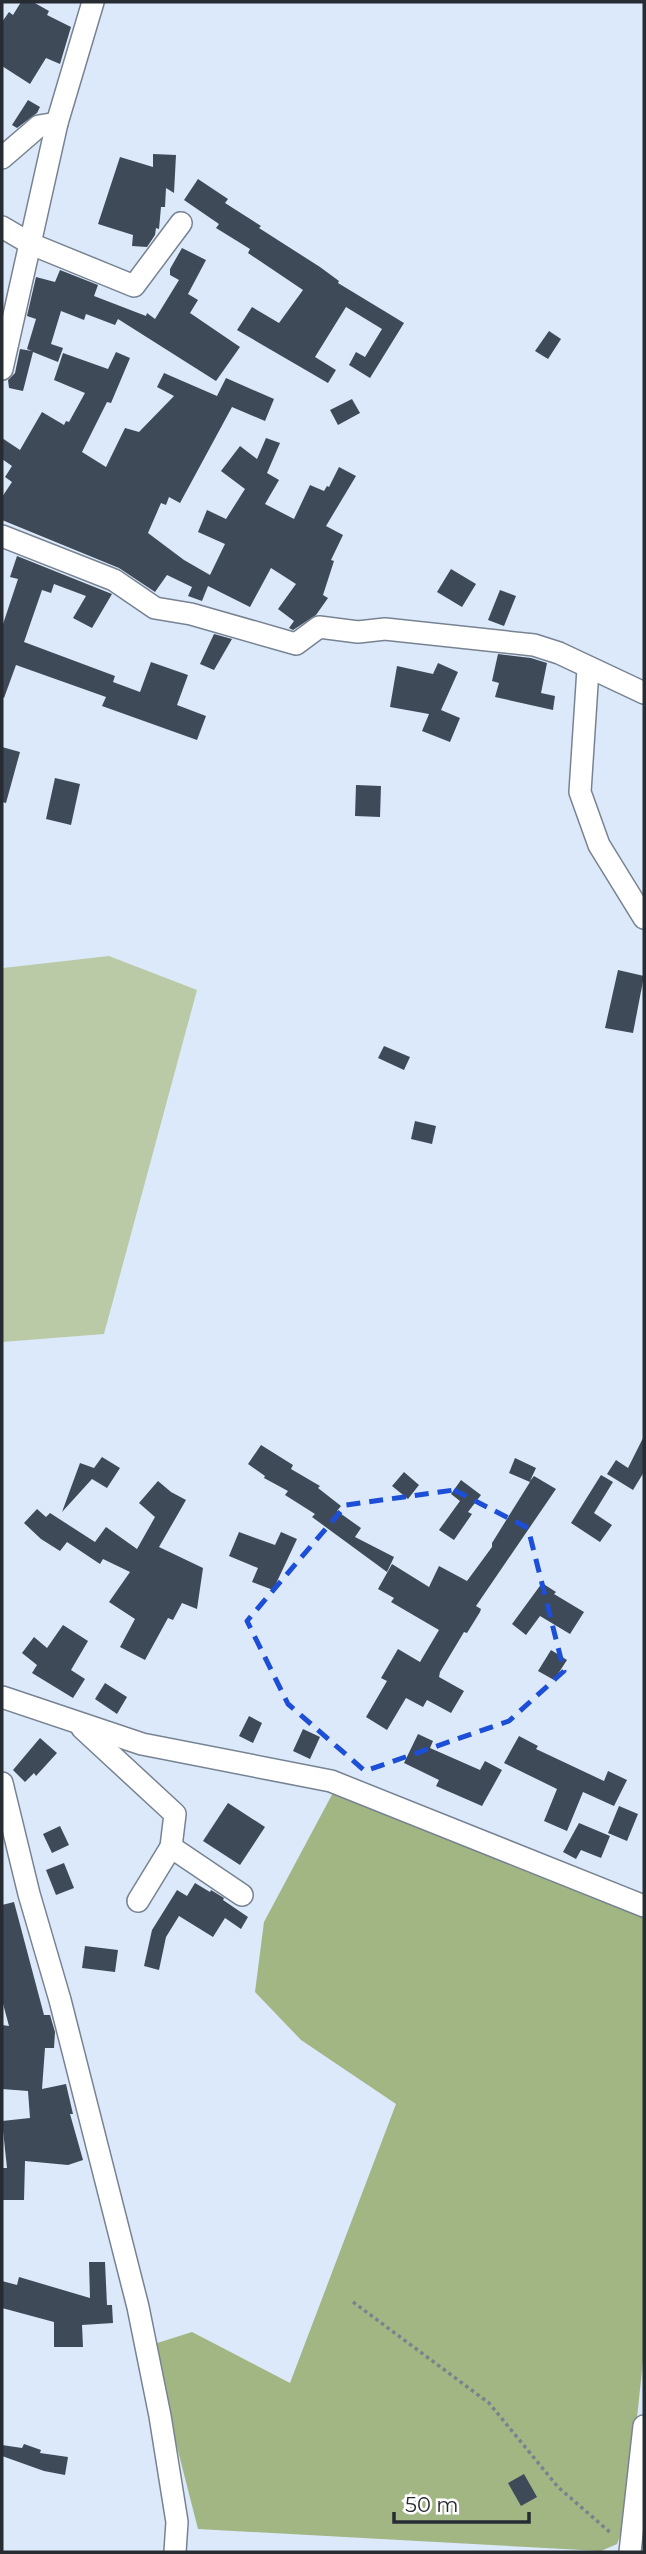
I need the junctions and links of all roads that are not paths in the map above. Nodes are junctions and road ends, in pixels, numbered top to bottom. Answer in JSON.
{"nodes":[{"id":1,"x":93,"y":2,"type":"edge"},
{"id":2,"x":57,"y":123,"type":"junction"},
{"id":3,"x":2,"y":158,"type":"edge"},
{"id":4,"x":181,"y":223,"type":"dead end"},
{"id":5,"x":2,"y":227,"type":"edge"},
{"id":6,"x":31,"y":244,"type":"junction"},
{"id":7,"x":2,"y":369,"type":"edge"},
{"id":8,"x":2,"y":536,"type":"edge"},
{"id":9,"x":588,"y":668,"type":"junction"},
{"id":10,"x":644,"y":694,"type":"edge"},
{"id":11,"x":644,"y":918,"type":"edge"},
{"id":12,"x":2,"y":1683,"type":"edge"},
{"id":13,"x":2,"y":1697,"type":"edge"},
{"id":14,"x":78,"y":1724,"type":"junction"},
{"id":15,"x":2,"y":1783,"type":"edge"},
{"id":16,"x":171,"y":1847,"type":"junction"},
{"id":17,"x":242,"y":1895,"type":"dead end"},
{"id":18,"x":138,"y":1901,"type":"dead end"},
{"id":19,"x":644,"y":1907,"type":"edge"},
{"id":20,"x":644,"y":2426,"type":"edge"},
{"id":21,"x":630,"y":2551,"type":"edge"},
{"id":22,"x":175,"y":2552,"type":"edge"}],
"edges":[{"from":1,"to":2,"type":"street"},
{"from":2,"to":3,"type":"street"},
{"from":2,"to":6,"type":"street"},
{"from":4,"to":6,"type":"street"},
{"from":5,"to":6,"type":"street"},
{"from":6,"to":7,"type":"street"},
{"from":8,"to":9,"type":"street"},
{"from":9,"to":10,"type":"street"},
{"from":9,"to":11,"type":"street"},
{"from":12,"to":13,"type":"street"},
{"from":13,"to":14,"type":"street"},
{"from":14,"to":16,"type":"street"},
{"from":14,"to":19,"type":"street"},
{"from":15,"to":22,"type":"street"},
{"from":16,"to":17,"type":"street"},
{"from":16,"to":18,"type":"street"},
{"from":20,"to":21,"type":"street"}]}
